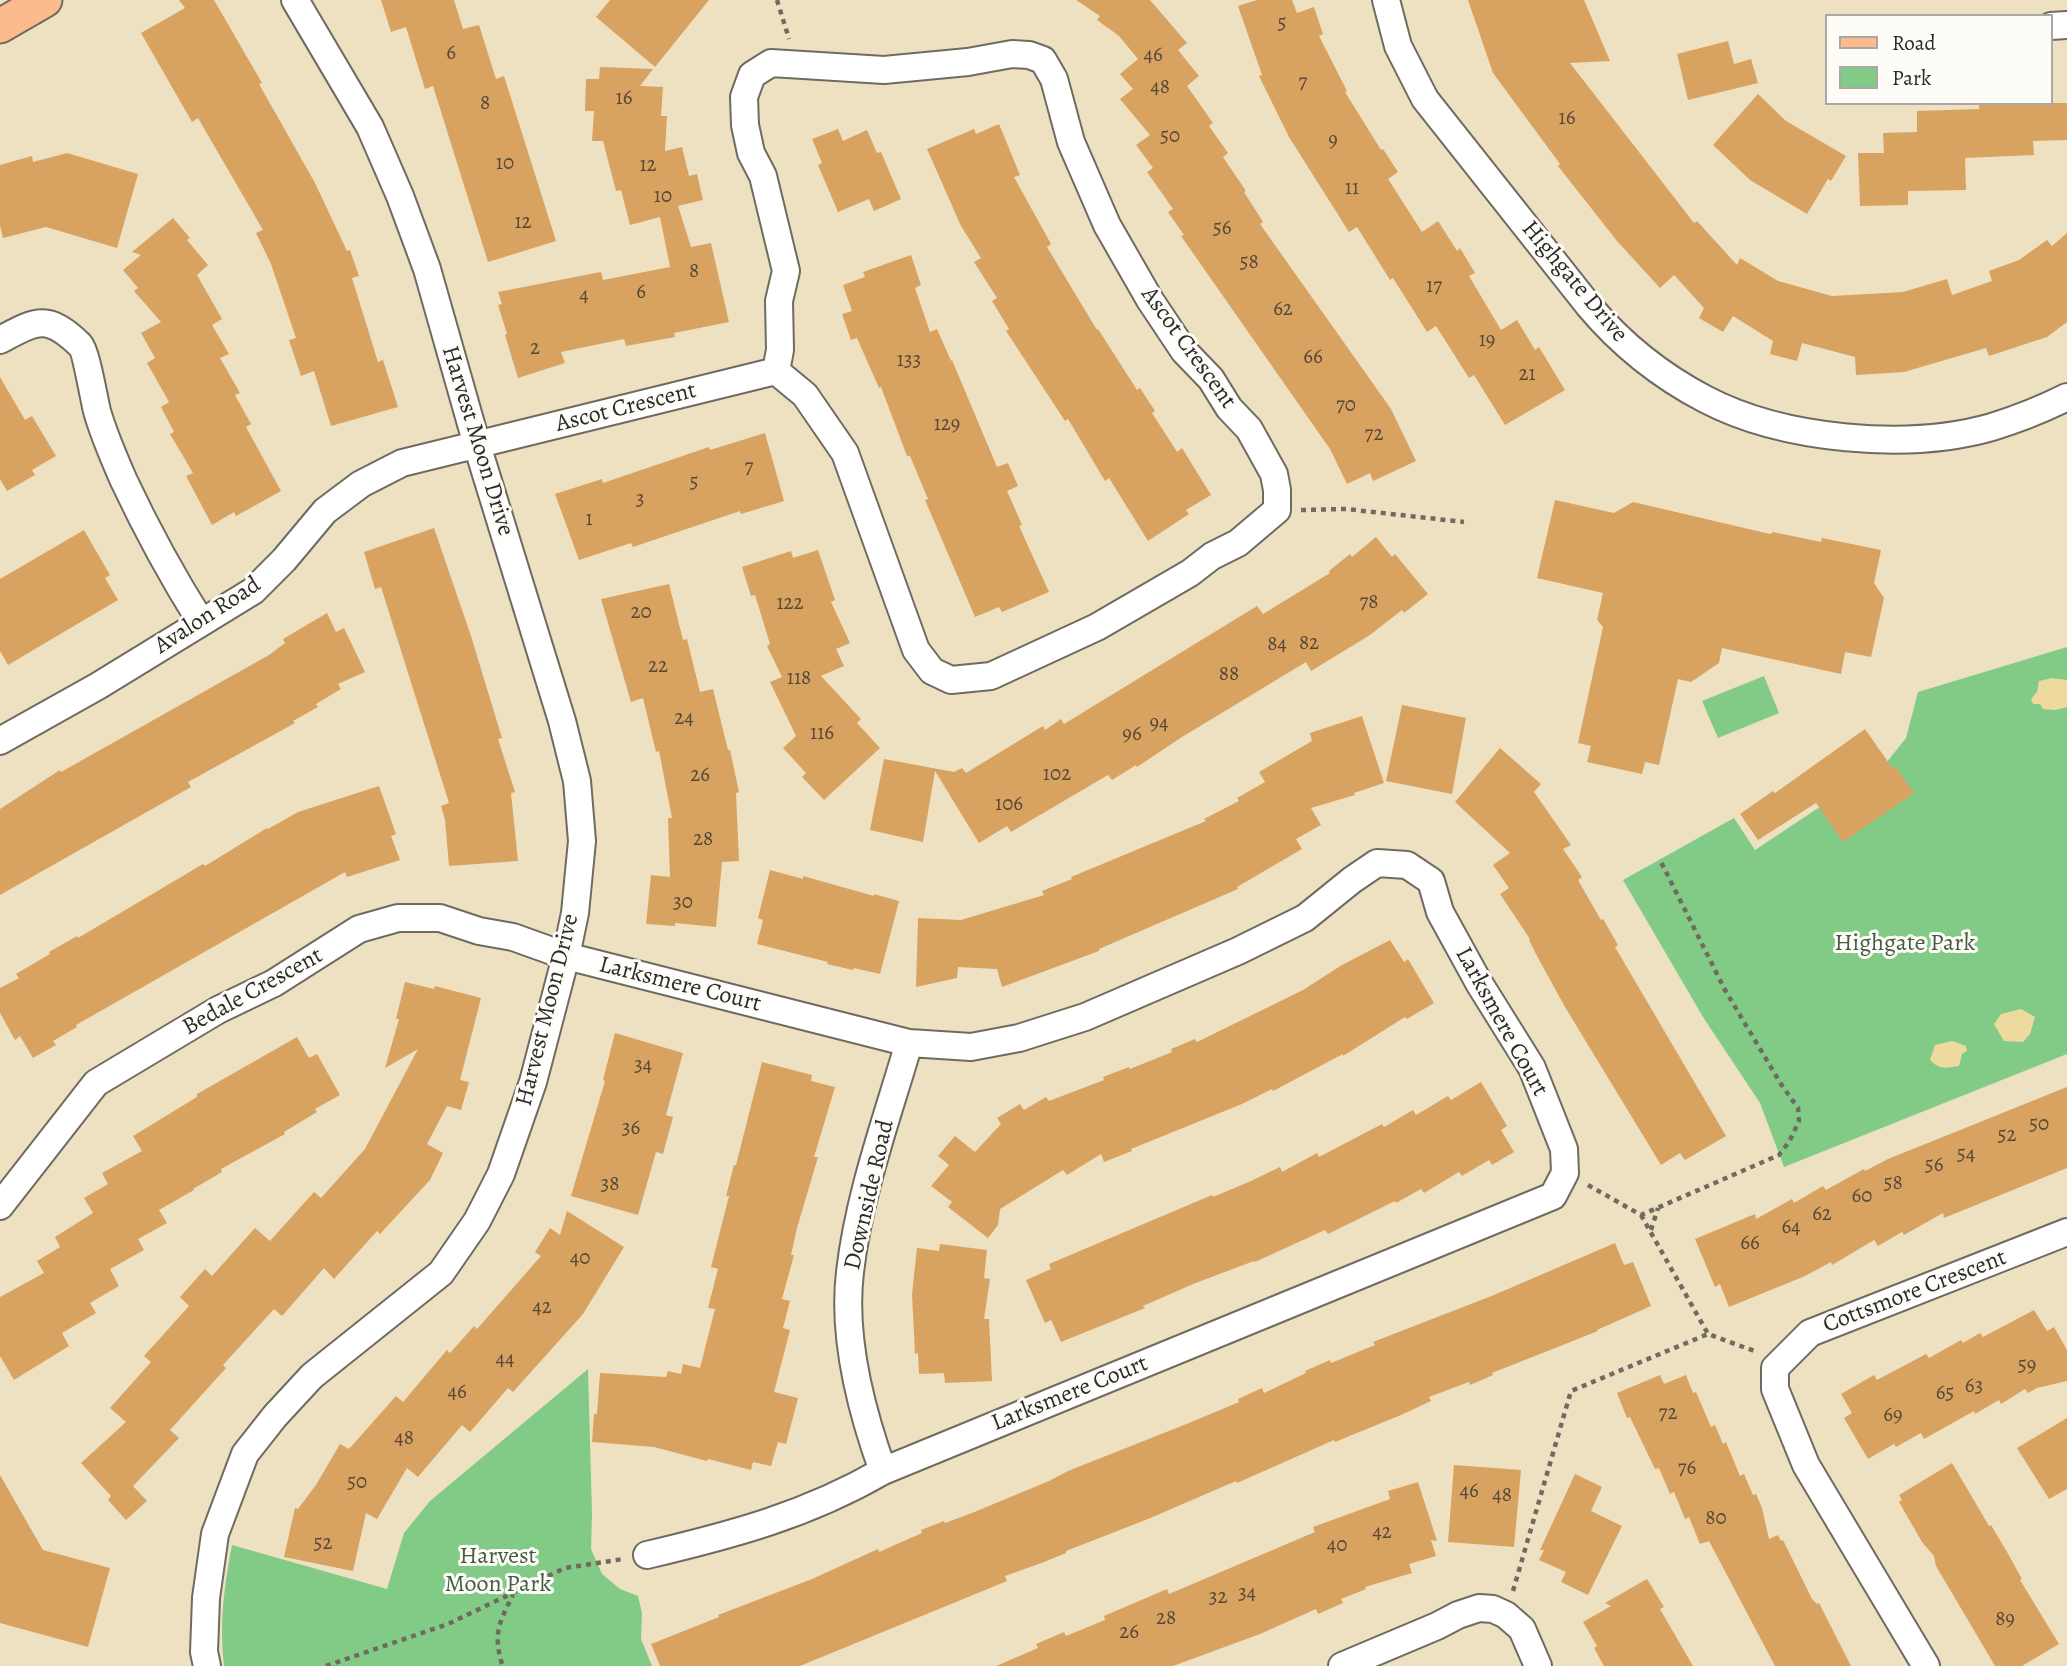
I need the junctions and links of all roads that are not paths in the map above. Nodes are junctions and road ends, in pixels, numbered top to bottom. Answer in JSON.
{"nodes":[{"id":1,"x":45,"y":0,"type":"edge"},
{"id":2,"x":295,"y":0,"type":"edge"},
{"id":3,"x":1386,"y":0,"type":"edge"},
{"id":4,"x":0,"y":26,"type":"edge"},
{"id":5,"x":0,"y":340,"type":"edge"},
{"id":6,"x":776,"y":371,"type":"junction"},
{"id":7,"x":2067,"y":397,"type":"edge"},
{"id":8,"x":477,"y":445,"type":"junction"},
{"id":9,"x":201,"y":622,"type":"junction"},
{"id":10,"x":0,"y":741,"type":"edge"},
{"id":11,"x":566,"y":956,"type":"junction"},
{"id":12,"x":909,"y":1043,"type":"junction"},
{"id":13,"x":0,"y":1206,"type":"edge"},
{"id":14,"x":2064,"y":1238,"type":"edge"},
{"id":15,"x":883,"y":1471,"type":"junction"},
{"id":16,"x":647,"y":1555,"type":"road end"},
{"id":17,"x":207,"y":1666,"type":"edge"},
{"id":18,"x":1342,"y":1666,"type":"edge"},
{"id":19,"x":1538,"y":1666,"type":"edge"},
{"id":20,"x":1926,"y":1666,"type":"edge"}],
"edges":[{"from":1,"to":4,"type":"main road"},
{"from":2,"to":8,"type":"street","name":"Harvest Moon Drive"},
{"from":3,"to":7,"type":"street","name":"Highgate Drive"},
{"from":5,"to":9,"type":"street"},
{"from":6,"to":6,"type":"street","name":"Ascot Crescent"},
{"from":6,"to":8,"type":"street","name":"Ascot Crescent"},
{"from":8,"to":9,"type":"street","name":"Avalon Road"},
{"from":8,"to":11,"type":"street","name":"Harvest Moon Drive"},
{"from":9,"to":10,"type":"street","name":"Avalon Road"},
{"from":11,"to":12,"type":"street","name":"Larksmere Court"},
{"from":11,"to":13,"type":"street","name":"Bedale Crescent"},
{"from":11,"to":17,"type":"street","name":"Harvest Moon Drive"},
{"from":12,"to":15,"type":"street","name":"Downside Road"},
{"from":12,"to":15,"type":"street","name":"Larksmere Court"},
{"from":14,"to":20,"type":"street","name":"Cottsmore Crescent"},
{"from":15,"to":16,"type":"street","name":"Larksmere Court"},
{"from":18,"to":19,"type":"street"}]}
